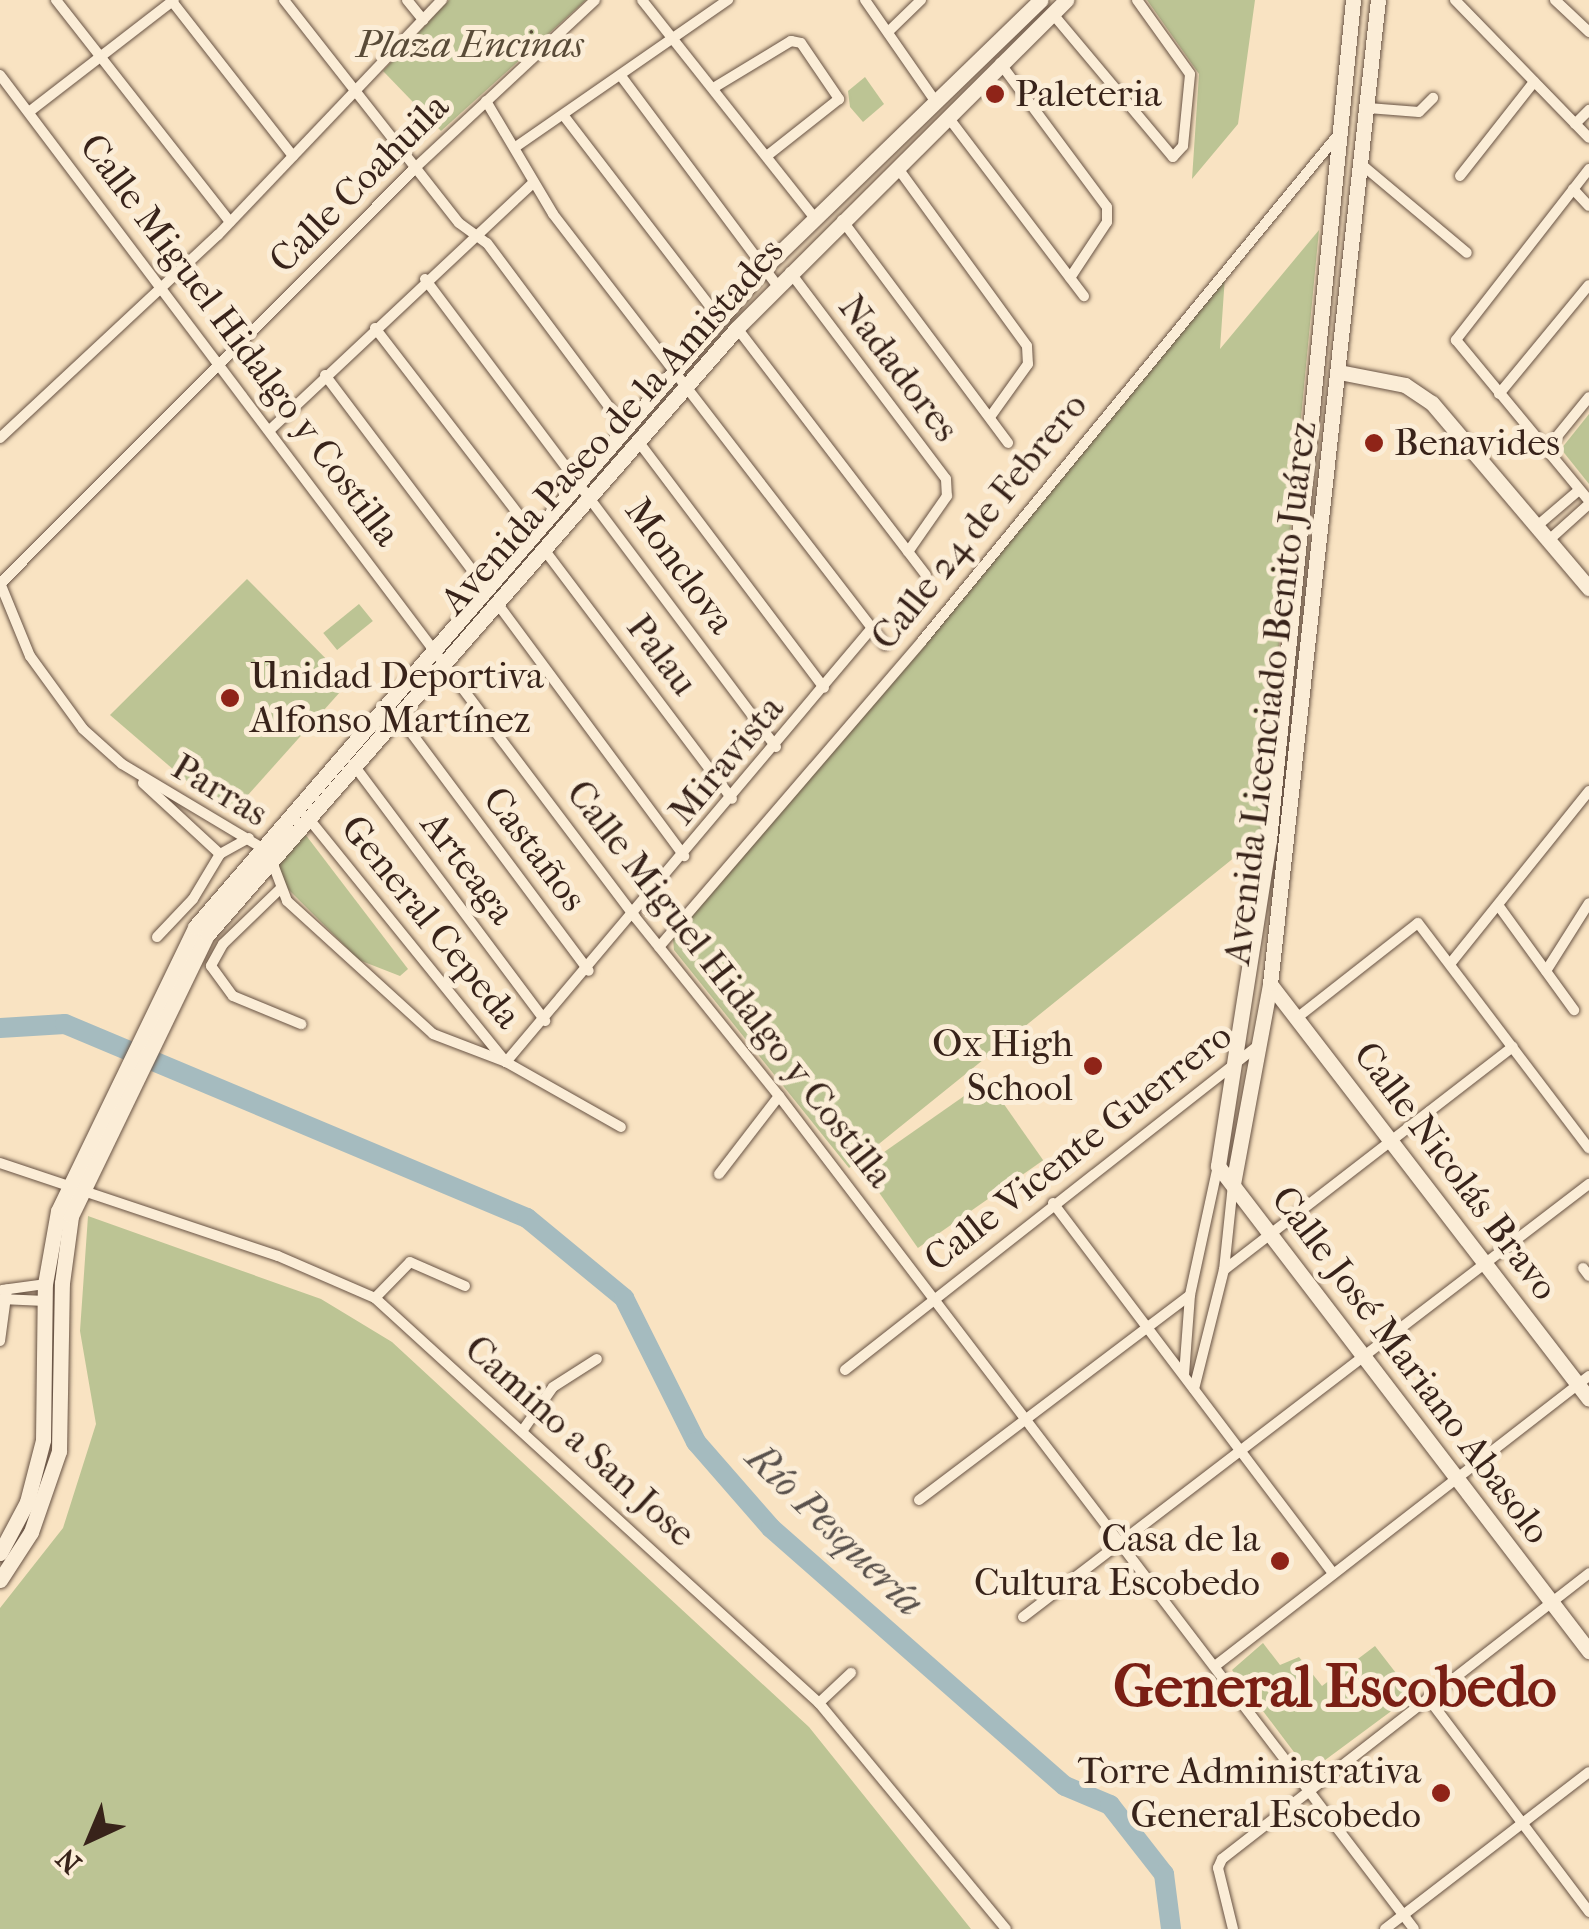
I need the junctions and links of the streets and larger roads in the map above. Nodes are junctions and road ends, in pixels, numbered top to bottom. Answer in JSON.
{"nodes":[{"id":1,"x":56,"y":0,"type":"edge"},
{"id":2,"x":172,"y":0,"type":"edge"},
{"id":3,"x":284,"y":0,"type":"edge"},
{"id":4,"x":407,"y":0,"type":"edge"},
{"id":5,"x":442,"y":0,"type":"edge"},
{"id":6,"x":595,"y":0,"type":"edge"},
{"id":7,"x":642,"y":0,"type":"edge"},
{"id":8,"x":728,"y":0,"type":"edge"},
{"id":9,"x":865,"y":0,"type":"edge"},
{"id":10,"x":922,"y":0,"type":"edge"},
{"id":11,"x":1041,"y":0,"type":"edge"},
{"id":12,"x":1066,"y":0,"type":"edge"},
{"id":13,"x":1137,"y":0,"type":"edge"},
{"id":14,"x":1353,"y":0,"type":"edge"},
{"id":15,"x":1378,"y":0,"type":"edge"},
{"id":16,"x":1455,"y":0,"type":"edge"},
{"id":17,"x":1555,"y":0,"type":"edge"},
{"id":18,"x":1052,"y":13,"type":"junction"},
{"id":19,"x":423,"y":20,"type":"junction"},
{"id":20,"x":888,"y":32,"type":"junction"},
{"id":21,"x":1589,"y":32,"type":"edge"},
{"id":22,"x":674,"y":38,"type":"junction"},
{"id":23,"x":101,"y":56,"type":"junction"},
{"id":24,"x":1000,"y":63,"type":"junction"},
{"id":25,"x":0,"y":75,"type":"edge"},
{"id":26,"x":620,"y":76,"type":"junction"},
{"id":27,"x":1534,"y":82,"type":"junction"},
{"id":28,"x":715,"y":87,"type":"junction"},
{"id":29,"x":964,"y":88,"type":"junction"},
{"id":30,"x":355,"y":92,"type":"junction"},
{"id":31,"x":1433,"y":98,"type":"dead end"},
{"id":32,"x":486,"y":101,"type":"junction"},
{"id":33,"x":936,"y":102,"type":"junction"},
{"id":34,"x":1368,"y":108,"type":"junction"},
{"id":35,"x":1589,"y":110,"type":"edge"},
{"id":36,"x":29,"y":112,"type":"junction"},
{"id":37,"x":564,"y":116,"type":"junction"},
{"id":38,"x":948,"y":117,"type":"junction"},
{"id":39,"x":1575,"y":124,"type":"junction"},
{"id":40,"x":1342,"y":130,"type":"junction"},
{"id":41,"x":1589,"y":138,"type":"edge"},
{"id":42,"x":517,"y":146,"type":"junction"},
{"id":43,"x":768,"y":155,"type":"junction"},
{"id":44,"x":293,"y":156,"type":"junction"},
{"id":45,"x":1360,"y":164,"type":"junction"},
{"id":46,"x":897,"y":167,"type":"junction"},
{"id":47,"x":415,"y":168,"type":"junction"},
{"id":48,"x":1589,"y":169,"type":"edge"},
{"id":49,"x":860,"y":174,"type":"junction"},
{"id":50,"x":1460,"y":176,"type":"dead end"},
{"id":51,"x":533,"y":183,"type":"junction"},
{"id":52,"x":1573,"y":189,"type":"junction"},
{"id":53,"x":873,"y":190,"type":"junction"},
{"id":54,"x":1589,"y":206,"type":"edge"},
{"id":55,"x":815,"y":218,"type":"junction"},
{"id":56,"x":842,"y":220,"type":"junction"},
{"id":57,"x":230,"y":222,"type":"junction"},
{"id":58,"x":474,"y":232,"type":"junction"},
{"id":59,"x":1467,"y":253,"type":"dead end"},
{"id":60,"x":764,"y":268,"type":"junction"},
{"id":61,"x":790,"y":272,"type":"junction"},
{"id":62,"x":1070,"y":278,"type":"junction"},
{"id":63,"x":425,"y":279,"type":"junction"},
{"id":64,"x":777,"y":285,"type":"junction"},
{"id":65,"x":1589,"y":285,"type":"edge"},
{"id":66,"x":163,"y":289,"type":"junction"},
{"id":67,"x":1084,"y":296,"type":"dead end"},
{"id":68,"x":719,"y":318,"type":"junction"},
{"id":69,"x":375,"y":328,"type":"junction"},
{"id":70,"x":737,"y":328,"type":"junction"},
{"id":71,"x":221,"y":364,"type":"junction"},
{"id":72,"x":674,"y":370,"type":"junction"},
{"id":73,"x":1339,"y":372,"type":"junction"},
{"id":74,"x":325,"y":375,"type":"junction"},
{"id":75,"x":688,"y":385,"type":"junction"},
{"id":76,"x":1498,"y":394,"type":"junction"},
{"id":77,"x":1589,"y":397,"type":"edge"},
{"id":78,"x":990,"y":418,"type":"junction"},
{"id":79,"x":271,"y":428,"type":"junction"},
{"id":80,"x":625,"y":428,"type":"junction"},
{"id":81,"x":0,"y":438,"type":"edge"},
{"id":82,"x":638,"y":441,"type":"junction"},
{"id":83,"x":1008,"y":443,"type":"dead end"},
{"id":84,"x":1312,"y":448,"type":"junction"},
{"id":85,"x":1331,"y":448,"type":"junction"},
{"id":86,"x":1546,"y":450,"type":"junction"},
{"id":87,"x":578,"y":479,"type":"junction"},
{"id":88,"x":1579,"y":490,"type":"junction"},
{"id":89,"x":590,"y":495,"type":"junction"},
{"id":90,"x":1589,"y":503,"type":"edge"},
{"id":91,"x":1537,"y":526,"type":"junction"},
{"id":92,"x":532,"y":532,"type":"junction"},
{"id":93,"x":1549,"y":540,"type":"junction"},
{"id":94,"x":543,"y":548,"type":"junction"},
{"id":95,"x":908,"y":552,"type":"junction"},
{"id":96,"x":926,"y":575,"type":"dead end"},
{"id":97,"x":0,"y":584,"type":"edge"},
{"id":98,"x":484,"y":586,"type":"junction"},
{"id":99,"x":1589,"y":588,"type":"edge"},
{"id":100,"x":497,"y":603,"type":"junction"},
{"id":101,"x":871,"y":629,"type":"junction"},
{"id":102,"x":434,"y":645,"type":"junction"},
{"id":103,"x":885,"y":646,"type":"dead end"},
{"id":104,"x":447,"y":661,"type":"junction"},
{"id":105,"x":824,"y":688,"type":"junction"},
{"id":106,"x":398,"y":716,"type":"junction"},
{"id":107,"x":776,"y":746,"type":"junction"},
{"id":108,"x":342,"y":753,"type":"junction"},
{"id":109,"x":355,"y":766,"type":"junction"},
{"id":110,"x":136,"y":776,"type":"junction"},
{"id":111,"x":1589,"y":791,"type":"edge"},
{"id":112,"x":732,"y":799,"type":"junction"},
{"id":113,"x":309,"y":819,"type":"junction"},
{"id":114,"x":254,"y":842,"type":"junction"},
{"id":115,"x":220,"y":854,"type":"junction"},
{"id":116,"x":684,"y":856,"type":"junction"},
{"id":117,"x":271,"y":859,"type":"junction"},
{"id":118,"x":239,"y":882,"type":"junction"},
{"id":119,"x":280,"y":888,"type":"junction"},
{"id":120,"x":1589,"y":902,"type":"edge"},
{"id":121,"x":1498,"y":905,"type":"junction"},
{"id":122,"x":635,"y":917,"type":"junction"},
{"id":123,"x":157,"y":937,"type":"dead end"},
{"id":124,"x":659,"y":947,"type":"junction"},
{"id":125,"x":1450,"y":964,"type":"junction"},
{"id":126,"x":589,"y":970,"type":"junction"},
{"id":127,"x":1546,"y":971,"type":"junction"},
{"id":128,"x":1270,"y":984,"type":"junction"},
{"id":129,"x":1574,"y":1010,"type":"dead end"},
{"id":130,"x":1298,"y":1017,"type":"junction"},
{"id":131,"x":544,"y":1020,"type":"junction"},
{"id":132,"x":301,"y":1024,"type":"dead end"},
{"id":133,"x":1261,"y":1043,"type":"junction"},
{"id":134,"x":1513,"y":1047,"type":"junction"},
{"id":135,"x":506,"y":1062,"type":"junction"},
{"id":136,"x":1233,"y":1064,"type":"junction"},
{"id":137,"x":779,"y":1096,"type":"junction"},
{"id":138,"x":621,"y":1127,"type":"dead end"},
{"id":139,"x":1391,"y":1139,"type":"junction"},
{"id":140,"x":1589,"y":1148,"type":"edge"},
{"id":141,"x":0,"y":1162,"type":"edge"},
{"id":142,"x":1218,"y":1166,"type":"junction"},
{"id":143,"x":719,"y":1174,"type":"dead end"},
{"id":144,"x":1233,"y":1184,"type":"junction"},
{"id":145,"x":1589,"y":1184,"type":"edge"},
{"id":146,"x":77,"y":1186,"type":"junction"},
{"id":147,"x":1054,"y":1203,"type":"junction"},
{"id":148,"x":1270,"y":1234,"type":"junction"},
{"id":149,"x":1484,"y":1264,"type":"junction"},
{"id":150,"x":1224,"y":1270,"type":"junction"},
{"id":151,"x":45,"y":1284,"type":"junction"},
{"id":152,"x":465,"y":1286,"type":"dead end"},
{"id":153,"x":1190,"y":1294,"type":"junction"},
{"id":154,"x":3,"y":1295,"type":"edge"},
{"id":155,"x":375,"y":1298,"type":"junction"},
{"id":156,"x":932,"y":1298,"type":"junction"},
{"id":157,"x":44,"y":1301,"type":"junction"},
{"id":158,"x":1147,"y":1327,"type":"junction"},
{"id":159,"x":0,"y":1342,"type":"edge"},
{"id":160,"x":1363,"y":1356,"type":"junction"},
{"id":161,"x":597,"y":1359,"type":"dead end"},
{"id":162,"x":845,"y":1370,"type":"dead end"},
{"id":163,"x":1184,"y":1375,"type":"junction"},
{"id":164,"x":1584,"y":1380,"type":"edge"},
{"id":165,"x":1194,"y":1389,"type":"junction"},
{"id":166,"x":1589,"y":1399,"type":"edge"},
{"id":167,"x":1022,"y":1421,"type":"junction"},
{"id":168,"x":523,"y":1430,"type":"junction"},
{"id":169,"x":1239,"y":1450,"type":"junction"},
{"id":170,"x":1456,"y":1479,"type":"junction"},
{"id":171,"x":919,"y":1500,"type":"dead end"},
{"id":172,"x":1116,"y":1544,"type":"junction"},
{"id":173,"x":0,"y":1554,"type":"edge"},
{"id":174,"x":1589,"y":1572,"type":"edge"},
{"id":175,"x":1334,"y":1574,"type":"junction"},
{"id":176,"x":0,"y":1580,"type":"edge"},
{"id":177,"x":1551,"y":1602,"type":"junction"},
{"id":178,"x":1023,"y":1617,"type":"dead end"},
{"id":179,"x":1589,"y":1651,"type":"edge"},
{"id":180,"x":1215,"y":1666,"type":"junction"},
{"id":181,"x":851,"y":1673,"type":"dead end"},
{"id":182,"x":1428,"y":1698,"type":"junction"},
{"id":183,"x":819,"y":1704,"type":"junction"},
{"id":184,"x":1589,"y":1772,"type":"edge"},
{"id":185,"x":1309,"y":1790,"type":"junction"},
{"id":186,"x":1522,"y":1823,"type":"junction"},
{"id":187,"x":1589,"y":1912,"type":"edge"},
{"id":188,"x":1404,"y":1915,"type":"junction"},
{"id":189,"x":1006,"y":1929,"type":"edge"},
{"id":190,"x":1234,"y":1929,"type":"edge"},
{"id":191,"x":1385,"y":1929,"type":"edge"},
{"id":192,"x":1414,"y":1929,"type":"edge"}],
"edges":[{"from":1,"to":23,"type":"street"},
{"from":2,"to":23,"type":"street"},
{"from":2,"to":44,"type":"street"},
{"from":3,"to":30,"type":"street"},
{"from":4,"to":19,"type":"street"},
{"from":5,"to":19,"type":"street"},
{"from":6,"to":32,"type":"street","name":"Calle Coahuila"},
{"from":7,"to":22,"type":"street"},
{"from":8,"to":22,"type":"street"},
{"from":9,"to":20,"type":"street"},
{"from":10,"to":20,"type":"street"},
{"from":11,"to":29,"type":"street","name":"Avenida Paseo de la Amistades"},
{"from":12,"to":18,"type":"street","name":"Avenida Paseo de la Amistades"},
{"from":13,"to":18,"type":"street"},
{"from":14,"to":40,"type":"street","name":"Avenida Licenciado Benito Juárez"},
{"from":15,"to":34,"type":"street","name":"Avenida Licenciado Benito Juárez"},
{"from":16,"to":27,"type":"street"},
{"from":17,"to":21,"type":"street"},
{"from":18,"to":24,"type":"street","name":"Avenida Paseo de la Amistades"},
{"from":19,"to":30,"type":"street"},
{"from":20,"to":33,"type":"street"},
{"from":22,"to":26,"type":"street"},
{"from":22,"to":28,"type":"street"},
{"from":23,"to":36,"type":"street"},
{"from":23,"to":57,"type":"street"},
{"from":24,"to":29,"type":"street","name":"Avenida Paseo de la Amistades"},
{"from":24,"to":62,"type":"street"},
{"from":25,"to":36,"type":"street","name":"Calle Miguel Hidalgo y Costilla"},
{"from":26,"to":37,"type":"street"},
{"from":26,"to":60,"type":"street"},
{"from":27,"to":39,"type":"street"},
{"from":27,"to":50,"type":"street"},
{"from":28,"to":43,"type":"street"},
{"from":28,"to":43,"type":"street"},
{"from":29,"to":33,"type":"street","name":"Avenida Paseo de la Amistades"},
{"from":29,"to":38,"type":"street","name":"Avenida Paseo de la Amistades"},
{"from":30,"to":44,"type":"street"},
{"from":30,"to":47,"type":"street"},
{"from":31,"to":34,"type":"street"},
{"from":32,"to":42,"type":"street"},
{"from":32,"to":47,"type":"street","name":"Calle Coahuila"},
{"from":33,"to":49,"type":"street","name":"Avenida Paseo de la Amistades"},
{"from":34,"to":45,"type":"street","name":"Avenida Licenciado Benito Juárez"},
{"from":35,"to":39,"type":"street"},
{"from":36,"to":66,"type":"street","name":"Calle Miguel Hidalgo y Costilla"},
{"from":37,"to":42,"type":"street"},
{"from":37,"to":68,"type":"street"},
{"from":38,"to":46,"type":"street","name":"Avenida Paseo de la Amistades"},
{"from":38,"to":62,"type":"street"},
{"from":39,"to":41,"type":"street"},
{"from":40,"to":84,"type":"street","name":"Avenida Licenciado Benito Juárez"},
{"from":40,"to":124,"type":"street","name":"Calle 24 de Febrero"},
{"from":42,"to":51,"type":"street"},
{"from":43,"to":55,"type":"street"},
{"from":44,"to":57,"type":"street"},
{"from":45,"to":59,"type":"street"},
{"from":45,"to":73,"type":"street","name":"Avenida Licenciado Benito Juárez"},
{"from":46,"to":53,"type":"street","name":"Avenida Paseo de la Amistades"},
{"from":46,"to":78,"type":"street"},
{"from":47,"to":58,"type":"street"},
{"from":47,"to":71,"type":"street","name":"Calle Coahuila"},
{"from":48,"to":52,"type":"street"},
{"from":49,"to":53,"type":"street"},
{"from":49,"to":55,"type":"street","name":"Avenida Paseo de la Amistades"},
{"from":51,"to":58,"type":"street"},
{"from":51,"to":72,"type":"street"},
{"from":52,"to":54,"type":"street"},
{"from":52,"to":76,"type":"street"},
{"from":53,"to":56,"type":"street","name":"Avenida Paseo de la Amistades"},
{"from":55,"to":60,"type":"street","name":"Avenida Paseo de la Amistades"},
{"from":56,"to":61,"type":"street","name":"Avenida Paseo de la Amistades"},
{"from":56,"to":78,"type":"street"},
{"from":57,"to":66,"type":"street"},
{"from":58,"to":63,"type":"street"},
{"from":58,"to":80,"type":"street"},
{"from":60,"to":64,"type":"street"},
{"from":60,"to":68,"type":"street","name":"Avenida Paseo de la Amistades"},
{"from":61,"to":64,"type":"street","name":"Avenida Paseo de la Amistades"},
{"from":61,"to":95,"type":"street","name":"Nadadores"},
{"from":62,"to":67,"type":"street"},
{"from":63,"to":69,"type":"street"},
{"from":63,"to":87,"type":"street","name":"Monclova"},
{"from":64,"to":70,"type":"street","name":"Avenida Paseo de la Amistades"},
{"from":65,"to":76,"type":"street"},
{"from":66,"to":71,"type":"street","name":"Calle Miguel Hidalgo y Costilla"},
{"from":66,"to":81,"type":"street"},
{"from":68,"to":72,"type":"street","name":"Avenida Paseo de la Amistades"},
{"from":69,"to":74,"type":"street"},
{"from":69,"to":92,"type":"street"},
{"from":70,"to":75,"type":"street","name":"Avenida Paseo de la Amistades"},
{"from":70,"to":95,"type":"street"},
{"from":71,"to":79,"type":"street","name":"Calle Miguel Hidalgo y Costilla"},
{"from":71,"to":97,"type":"street","name":"Calle Coahuila"},
{"from":72,"to":75,"type":"street"},
{"from":72,"to":80,"type":"street","name":"Avenida Paseo de la Amistades"},
{"from":73,"to":85,"type":"street","name":"Avenida Licenciado Benito Juárez"},
{"from":73,"to":91,"type":"street"},
{"from":74,"to":79,"type":"street"},
{"from":74,"to":98,"type":"street"},
{"from":75,"to":82,"type":"street","name":"Avenida Paseo de la Amistades"},
{"from":75,"to":101,"type":"street"},
{"from":76,"to":86,"type":"street"},
{"from":77,"to":86,"type":"street"},
{"from":78,"to":83,"type":"street"},
{"from":79,"to":102,"type":"street","name":"Calle Miguel Hidalgo y Costilla"},
{"from":80,"to":87,"type":"street","name":"Avenida Paseo de la Amistades"},
{"from":82,"to":89,"type":"street","name":"Avenida Paseo de la Amistades"},
{"from":82,"to":105,"type":"street"},
{"from":84,"to":85,"type":"street"},
{"from":84,"to":136,"type":"street","name":"Avenida Licenciado Benito Juárez"},
{"from":85,"to":128,"type":"street","name":"Avenida Licenciado Benito Juárez"},
{"from":86,"to":88,"type":"street"},
{"from":87,"to":89,"type":"street","name":"Monclova"},
{"from":87,"to":92,"type":"street","name":"Avenida Paseo de la Amistades"},
{"from":88,"to":90,"type":"street"},
{"from":88,"to":91,"type":"street"},
{"from":89,"to":94,"type":"street","name":"Avenida Paseo de la Amistades"},
{"from":89,"to":107,"type":"street","name":"Monclova"},
{"from":90,"to":93,"type":"street"},
{"from":91,"to":93,"type":"street"},
{"from":92,"to":98,"type":"street","name":"Avenida Paseo de la Amistades"},
{"from":93,"to":99,"type":"street"},
{"from":94,"to":100,"type":"street","name":"Avenida Paseo de la Amistades"},
{"from":94,"to":112,"type":"street","name":"Palau"},
{"from":95,"to":96,"type":"street"},
{"from":97,"to":110,"type":"street","name":"Parras"},
{"from":98,"to":102,"type":"street","name":"Avenida Paseo de la Amistades"},
{"from":100,"to":104,"type":"street","name":"Avenida Paseo de la Amistades"},
{"from":100,"to":116,"type":"street"},
{"from":101,"to":103,"type":"street"},
{"from":101,"to":105,"type":"street","name":"Miravista"},
{"from":102,"to":104,"type":"street","name":"Calle Miguel Hidalgo y Costilla"},
{"from":102,"to":108,"type":"street","name":"Avenida Paseo de la Amistades"},
{"from":104,"to":106,"type":"street","name":"Avenida Paseo de la Amistades"},
{"from":104,"to":122,"type":"street","name":"Calle Miguel Hidalgo y Costilla"},
{"from":105,"to":107,"type":"street","name":"Miravista"},
{"from":106,"to":109,"type":"street","name":"Avenida Paseo de la Amistades"},
{"from":106,"to":126,"type":"street","name":"Castaños"},
{"from":107,"to":112,"type":"street","name":"Miravista"},
{"from":108,"to":109,"type":"street","name":"Arteaga"},
{"from":108,"to":114,"type":"street","name":"Avenida Paseo de la Amistades"},
{"from":109,"to":113,"type":"street","name":"Avenida Paseo de la Amistades"},
{"from":109,"to":131,"type":"street","name":"Arteaga"},
{"from":110,"to":114,"type":"street","name":"Parras"},
{"from":110,"to":115,"type":"street"},
{"from":111,"to":121,"type":"street"},
{"from":112,"to":116,"type":"street","name":"Miravista"},
{"from":113,"to":117,"type":"street","name":"Avenida Paseo de la Amistades"},
{"from":113,"to":135,"type":"street","name":"General Cepeda"},
{"from":114,"to":115,"type":"street"},
{"from":114,"to":117,"type":"street","name":"Parras"},
{"from":114,"to":118,"type":"street","name":"Avenida Paseo de la Amistades"},
{"from":115,"to":123,"type":"street"},
{"from":116,"to":122,"type":"street","name":"Miravista"},
{"from":117,"to":118,"type":"street","name":"Avenida Paseo de la Amistades"},
{"from":117,"to":119,"type":"street","name":"Parras"},
{"from":118,"to":146,"type":"street","name":"Avenida Paseo de la Amistades"},
{"from":119,"to":132,"type":"street"},
{"from":119,"to":135,"type":"street","name":"Parras"},
{"from":120,"to":127,"type":"street"},
{"from":121,"to":125,"type":"street"},
{"from":121,"to":127,"type":"street"},
{"from":122,"to":124,"type":"street","name":"Calle Miguel Hidalgo y Costilla"},
{"from":122,"to":126,"type":"street","name":"Miravista"},
{"from":124,"to":137,"type":"street","name":"Calle Miguel Hidalgo y Costilla"},
{"from":125,"to":130,"type":"street"},
{"from":125,"to":134,"type":"street"},
{"from":126,"to":131,"type":"street","name":"Miravista"},
{"from":127,"to":129,"type":"street"},
{"from":128,"to":130,"type":"street","name":"Calle Nicolás Bravo"},
{"from":128,"to":133,"type":"street","name":"Avenida Licenciado Benito Juárez"},
{"from":130,"to":139,"type":"street","name":"Calle Nicolás Bravo"},
{"from":131,"to":135,"type":"street","name":"Miravista"},
{"from":133,"to":136,"type":"street","name":"Calle Vicente Guerrero"},
{"from":133,"to":144,"type":"street","name":"Avenida Licenciado Benito Juárez"},
{"from":134,"to":139,"type":"street"},
{"from":134,"to":140,"type":"street"},
{"from":135,"to":138,"type":"street","name":"Parras"},
{"from":136,"to":142,"type":"street","name":"Avenida Licenciado Benito Juárez"},
{"from":136,"to":147,"type":"street","name":"Calle Vicente Guerrero"},
{"from":137,"to":143,"type":"street"},
{"from":137,"to":156,"type":"street","name":"Calle Miguel Hidalgo y Costilla"},
{"from":139,"to":148,"type":"street"},
{"from":139,"to":149,"type":"street","name":"Calle Nicolás Bravo"},
{"from":141,"to":146,"type":"street","name":"Camino a San Jose"},
{"from":142,"to":144,"type":"street","name":"Calle José Mariano Abasolo"},
{"from":142,"to":153,"type":"street","name":"Avenida Licenciado Benito Juárez"},
{"from":144,"to":148,"type":"street","name":"Calle José Mariano Abasolo"},
{"from":144,"to":150,"type":"street","name":"Avenida Licenciado Benito Juárez"},
{"from":145,"to":149,"type":"street"},
{"from":146,"to":151,"type":"street","name":"Avenida Paseo de la Amistades"},
{"from":146,"to":155,"type":"street","name":"Camino a San Jose"},
{"from":146,"to":176,"type":"street","name":"Avenida Paseo de la Amistades"},
{"from":147,"to":156,"type":"street","name":"Calle Vicente Guerrero"},
{"from":147,"to":158,"type":"street"},
{"from":148,"to":150,"type":"street"},
{"from":148,"to":160,"type":"street","name":"Calle José Mariano Abasolo"},
{"from":149,"to":160,"type":"street"},
{"from":149,"to":164,"type":"street","name":"Calle Nicolás Bravo"},
{"from":150,"to":165,"type":"street","name":"Avenida Licenciado Benito Juárez"},
{"from":151,"to":154,"type":"street"},
{"from":151,"to":157,"type":"street","name":"Avenida Paseo de la Amistades"},
{"from":152,"to":155,"type":"street"},
{"from":153,"to":158,"type":"street"},
{"from":153,"to":163,"type":"street","name":"Avenida Licenciado Benito Juárez"},
{"from":154,"to":157,"type":"street"},
{"from":154,"to":159,"type":"street"},
{"from":155,"to":168,"type":"street","name":"Camino a San Jose"},
{"from":156,"to":162,"type":"street","name":"Calle Vicente Guerrero"},
{"from":156,"to":167,"type":"street","name":"Calle Miguel Hidalgo y Costilla"},
{"from":157,"to":173,"type":"street","name":"Avenida Paseo de la Amistades"},
{"from":158,"to":163,"type":"street"},
{"from":158,"to":167,"type":"street"},
{"from":160,"to":169,"type":"street"},
{"from":160,"to":170,"type":"street","name":"Calle José Mariano Abasolo"},
{"from":161,"to":168,"type":"street"},
{"from":163,"to":165,"type":"street"},
{"from":164,"to":166,"type":"street","name":"Calle Nicolás Bravo"},
{"from":164,"to":170,"type":"street"},
{"from":165,"to":169,"type":"street"},
{"from":167,"to":171,"type":"street"},
{"from":167,"to":172,"type":"street","name":"Calle Miguel Hidalgo y Costilla"},
{"from":168,"to":183,"type":"street","name":"Camino a San Jose"},
{"from":169,"to":172,"type":"street"},
{"from":169,"to":175,"type":"street"},
{"from":170,"to":175,"type":"street"},
{"from":170,"to":177,"type":"street","name":"Calle José Mariano Abasolo"},
{"from":172,"to":178,"type":"street"},
{"from":172,"to":180,"type":"street","name":"Calle Miguel Hidalgo y Costilla"},
{"from":174,"to":177,"type":"street"},
{"from":175,"to":180,"type":"street"},
{"from":177,"to":179,"type":"street","name":"Calle José Mariano Abasolo"},
{"from":177,"to":182,"type":"street"},
{"from":180,"to":185,"type":"street","name":"Calle Miguel Hidalgo y Costilla"},
{"from":181,"to":183,"type":"street"},
{"from":182,"to":185,"type":"street"},
{"from":182,"to":186,"type":"street"},
{"from":183,"to":189,"type":"street","name":"Camino a San Jose"},
{"from":184,"to":186,"type":"street"},
{"from":185,"to":188,"type":"street","name":"Calle Miguel Hidalgo y Costilla"},
{"from":185,"to":190,"type":"street"},
{"from":186,"to":187,"type":"street"},
{"from":186,"to":188,"type":"street"},
{"from":188,"to":191,"type":"street"},
{"from":188,"to":192,"type":"street","name":"Calle Miguel Hidalgo y Costilla"}]}
